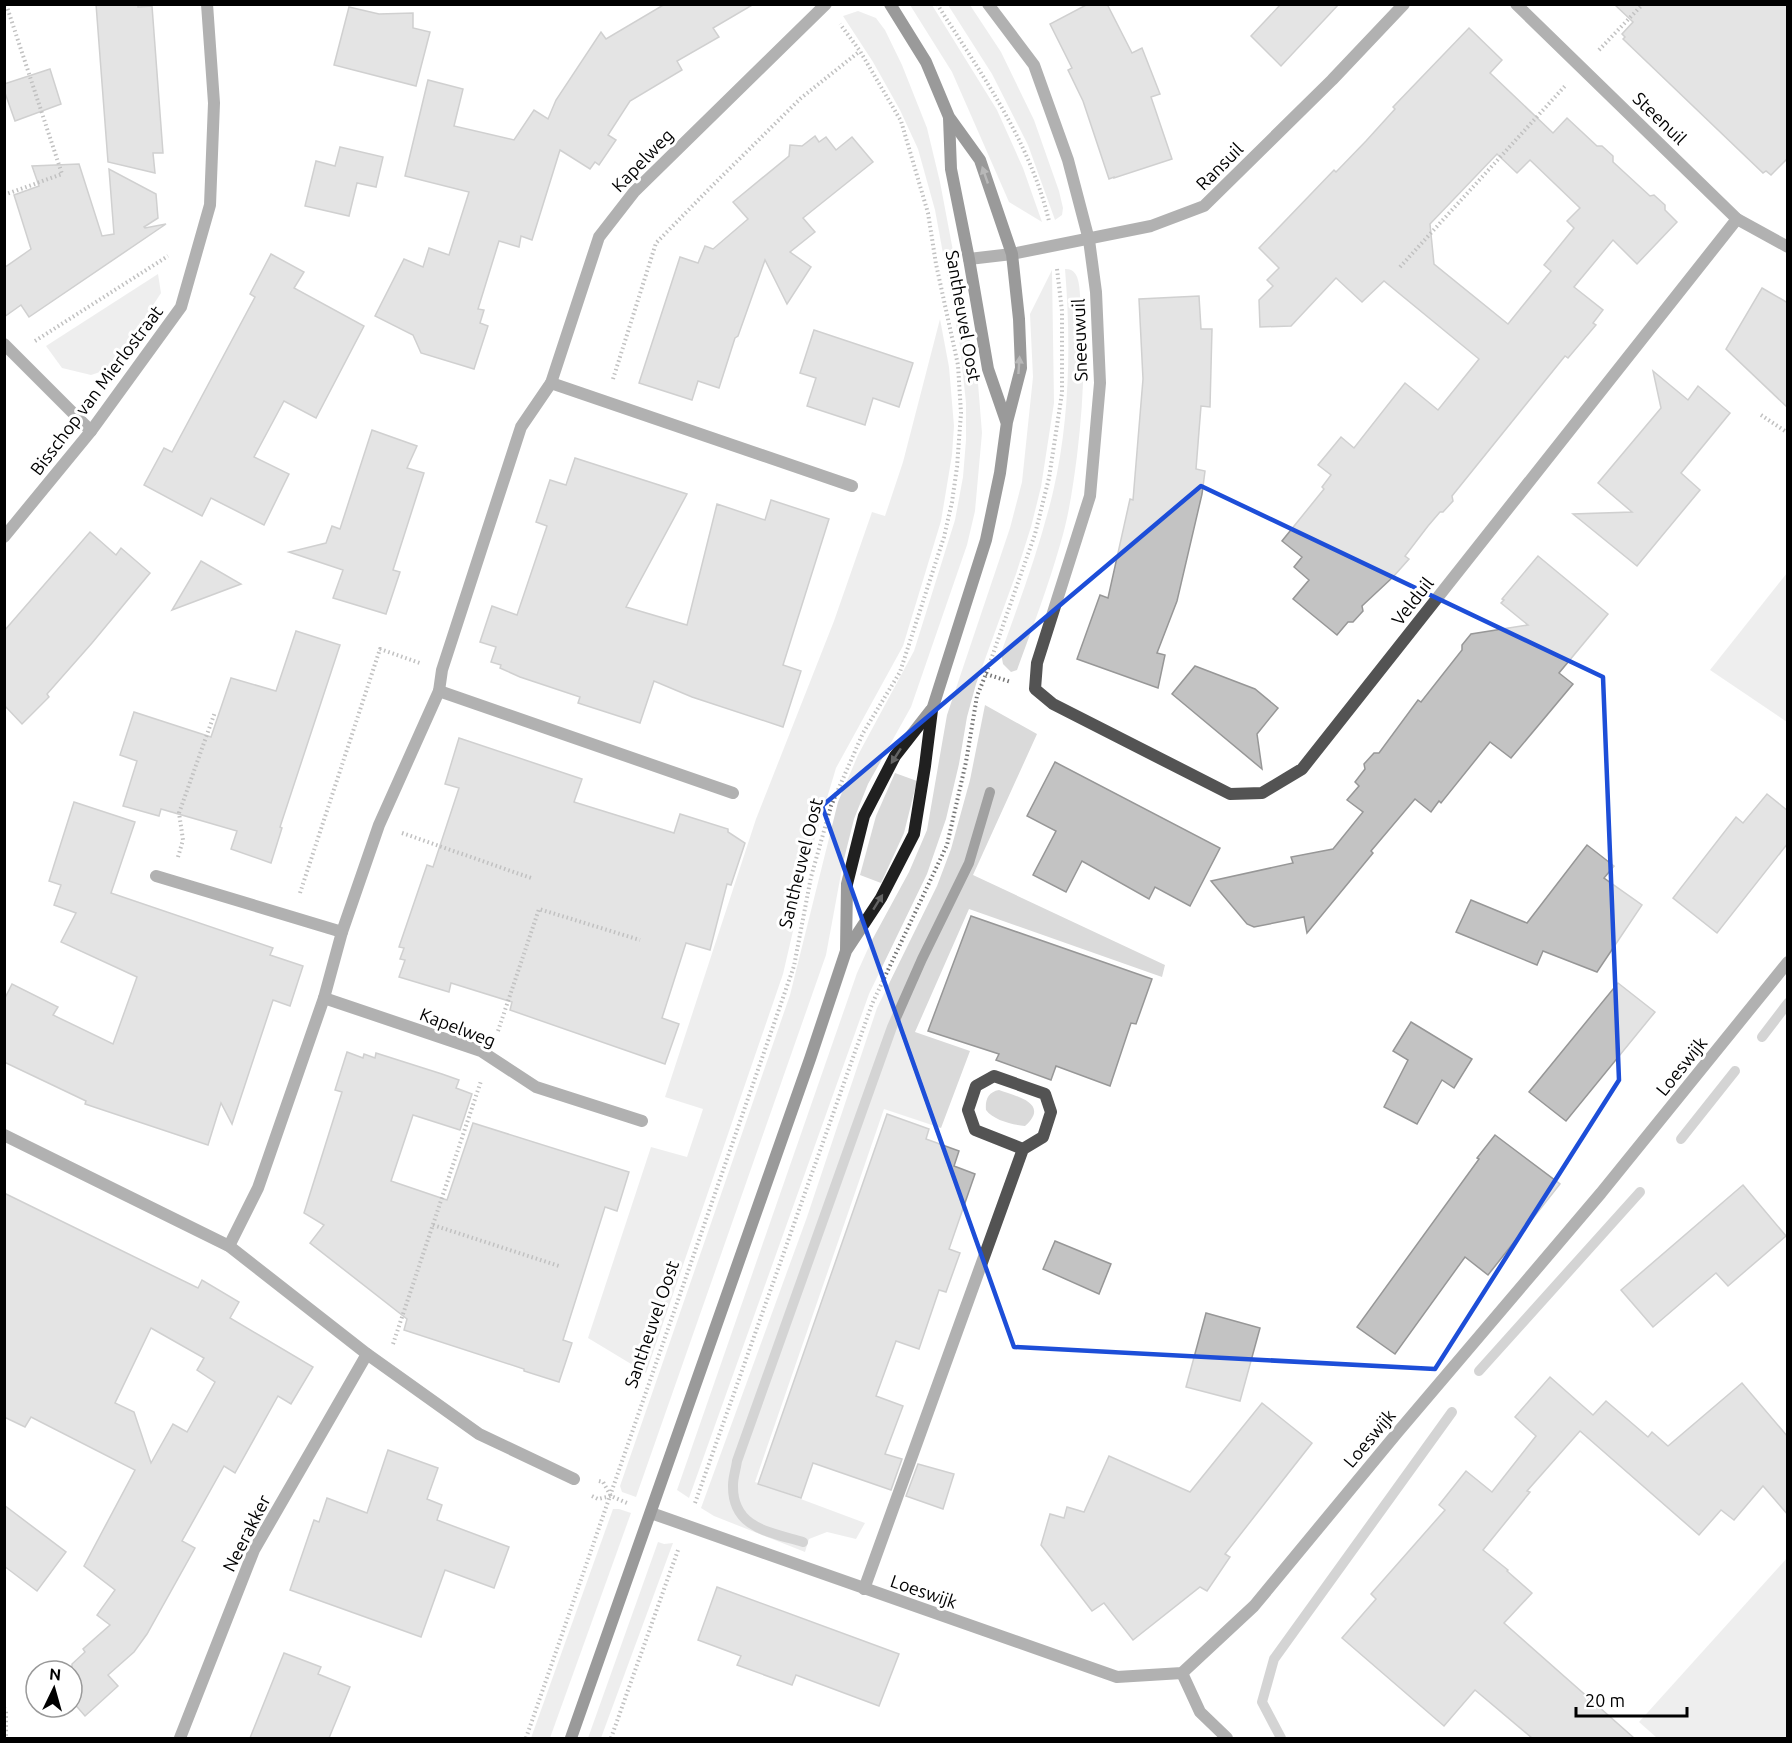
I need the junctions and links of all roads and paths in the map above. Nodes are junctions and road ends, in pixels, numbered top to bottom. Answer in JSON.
{"nodes":[{"id":1,"x":6,"y":4,"type":"edge"},
{"id":2,"x":207,"y":4,"type":"edge"},
{"id":3,"x":890,"y":4,"type":"edge"},
{"id":4,"x":988,"y":4,"type":"edge"},
{"id":5,"x":1404,"y":4,"type":"edge"},
{"id":6,"x":1516,"y":4,"type":"edge"},
{"id":7,"x":1643,"y":4,"type":"edge"},
{"id":8,"x":826,"y":5,"type":"edge"},
{"id":9,"x":860,"y":51,"type":"junction"},
{"id":10,"x":1582,"y":68,"type":"junction"},
{"id":11,"x":949,"y":117,"type":"junction"},
{"id":12,"x":4,"y":195,"type":"edge"},
{"id":13,"x":1737,"y":219,"type":"junction"},
{"id":14,"x":202,"y":234,"type":"junction"},
{"id":15,"x":1089,"y":240,"type":"junction"},
{"id":16,"x":1788,"y":247,"type":"edge"},
{"id":17,"x":1012,"y":254,"type":"junction"},
{"id":18,"x":969,"y":259,"type":"junction"},
{"id":19,"x":1400,"y":267,"type":"dead end"},
{"id":20,"x":4,"y":344,"type":"edge"},
{"id":21,"x":14,"y":354,"type":"junction"},
{"id":22,"x":551,"y":383,"type":"junction"},
{"id":23,"x":606,"y":402,"type":"junction"},
{"id":24,"x":1761,"y":415,"type":"dead end"},
{"id":25,"x":1007,"y":422,"type":"junction"},
{"id":26,"x":91,"y":431,"type":"junction"},
{"id":27,"x":1788,"y":433,"type":"edge"},
{"id":28,"x":852,"y":486,"type":"dead end"},
{"id":29,"x":4,"y":537,"type":"edge"},
{"id":30,"x":442,"y":670,"type":"junction"},
{"id":31,"x":1035,"y":689,"type":"joint"},
{"id":32,"x":439,"y":691,"type":"junction"},
{"id":33,"x":932,"y":710,"type":"junction"},
{"id":34,"x":215,"y":712,"type":"dead end"},
{"id":35,"x":733,"y":793,"type":"dead end"},
{"id":36,"x":379,"y":825,"type":"junction"},
{"id":37,"x":156,"y":876,"type":"dead end"},
{"id":38,"x":531,"y":879,"type":"dead end"},
{"id":39,"x":171,"y":881,"type":"junction"},
{"id":40,"x":293,"y":917,"type":"junction"},
{"id":41,"x":342,"y":932,"type":"junction"},
{"id":42,"x":640,"y":940,"type":"dead end"},
{"id":43,"x":846,"y":951,"type":"junction"},
{"id":44,"x":1788,"y":962,"type":"edge"},
{"id":45,"x":324,"y":998,"type":"junction"},
{"id":46,"x":489,"y":1057,"type":"junction"},
{"id":47,"x":642,"y":1122,"type":"dead end"},
{"id":48,"x":4,"y":1135,"type":"edge"},
{"id":49,"x":1023,"y":1149,"type":"junction"},
{"id":50,"x":433,"y":1226,"type":"junction"},
{"id":51,"x":229,"y":1246,"type":"junction"},
{"id":52,"x":559,"y":1266,"type":"dead end"},
{"id":53,"x":367,"y":1354,"type":"junction"},
{"id":54,"x":385,"y":1367,"type":"junction"},
{"id":55,"x":574,"y":1479,"type":"dead end"},
{"id":56,"x":651,"y":1513,"type":"junction"},
{"id":57,"x":864,"y":1589,"type":"junction"},
{"id":58,"x":1182,"y":1673,"type":"junction"},
{"id":59,"x":4,"y":1708,"type":"edge"},
{"id":60,"x":6,"y":1738,"type":"edge"},
{"id":61,"x":180,"y":1738,"type":"edge"},
{"id":62,"x":526,"y":1738,"type":"edge"},
{"id":63,"x":571,"y":1738,"type":"edge"},
{"id":64,"x":1227,"y":1738,"type":"edge"}],
"edges":[{"from":1,"to":12,"type":"path"},
{"from":2,"to":14,"type":"street","name":"Bisschop van Mierlostraat"},
{"from":3,"to":11,"type":"street","name":"Santheuvel Oost"},
{"from":4,"to":15,"type":"street","name":"Sneeuwuil"},
{"from":5,"to":15,"type":"street","name":"Ransuil"},
{"from":6,"to":10,"type":"street","name":"Steenuil"},
{"from":7,"to":10,"type":"path"},
{"from":8,"to":9,"type":"path","name":"Santheuvel Oost"},
{"from":8,"to":22,"type":"street","name":"Kapelweg"},
{"from":9,"to":23,"type":"path"},
{"from":9,"to":62,"type":"path","name":"Santheuvel Oost"},
{"from":10,"to":13,"type":"street","name":"Steenuil"},
{"from":10,"to":19,"type":"path"},
{"from":17,"to":11,"type":"street","name":"Santheuvel Oost","one_way":true},
{"from":11,"to":18,"type":"street","name":"Santheuvel Oost"},
{"from":13,"to":16,"type":"street","name":"Steenuil"},
{"from":13,"to":31,"type":"street","name":"Velduil"},
{"from":14,"to":21,"type":"path"},
{"from":14,"to":26,"type":"street","name":"Bisschop van Mierlostraat"},
{"from":15,"to":17,"type":"street","name":"Ransuil"},
{"from":15,"to":31,"type":"street","name":"Sneeuwuil"},
{"from":17,"to":18,"type":"street","name":"Ransuil"},
{"from":25,"to":17,"type":"street","name":"Santheuvel Oost","one_way":true},
{"from":18,"to":25,"type":"street","name":"Santheuvel Oost"},
{"from":20,"to":21,"type":"street"},
{"from":21,"to":26,"type":"street"},
{"from":22,"to":23,"type":"street"},
{"from":22,"to":30,"type":"street","name":"Kapelweg"},
{"from":23,"to":28,"type":"street"},
{"from":24,"to":27,"type":"path"},
{"from":25,"to":33,"type":"street","name":"Santheuvel Oost"},
{"from":26,"to":29,"type":"street","name":"Bisschop van Mierlostraat"},
{"from":30,"to":32,"type":"street","name":"Kapelweg"},
{"from":30,"to":40,"type":"path"},
{"from":32,"to":35,"type":"street"},
{"from":32,"to":36,"type":"street","name":"Kapelweg"},
{"from":43,"to":33,"type":"street","name":"Santheuvel Oost","one_way":true},
{"from":33,"to":43,"type":"street","name":"Santheuvel Oost","one_way":true},
{"from":34,"to":39,"type":"path"},
{"from":36,"to":38,"type":"path"},
{"from":36,"to":41,"type":"street","name":"Kapelweg"},
{"from":37,"to":39,"type":"street"},
{"from":39,"to":40,"type":"street"},
{"from":40,"to":41,"type":"street"},
{"from":41,"to":45,"type":"street","name":"Kapelweg"},
{"from":42,"to":46,"type":"path"},
{"from":43,"to":56,"type":"street","name":"Santheuvel Oost"},
{"from":44,"to":58,"type":"street","name":"Loeswijk"},
{"from":45,"to":46,"type":"street","name":"Kapelweg"},
{"from":45,"to":51,"type":"street","name":"Kapelweg"},
{"from":46,"to":47,"type":"street","name":"Kapelweg"},
{"from":46,"to":50,"type":"path"},
{"from":48,"to":51,"type":"street"},
{"from":49,"to":49,"type":"street"},
{"from":49,"to":57,"type":"street","name":"Loeswijk"},
{"from":50,"to":52,"type":"path"},
{"from":50,"to":54,"type":"path"},
{"from":51,"to":53,"type":"street"},
{"from":53,"to":54,"type":"street"},
{"from":53,"to":61,"type":"street","name":"Neerakker"},
{"from":54,"to":55,"type":"street"},
{"from":56,"to":57,"type":"street","name":"Loeswijk"},
{"from":56,"to":63,"type":"street","name":"Santheuvel Oost"},
{"from":57,"to":58,"type":"street","name":"Loeswijk"},
{"from":58,"to":64,"type":"street"},
{"from":59,"to":60,"type":"path"}]}
